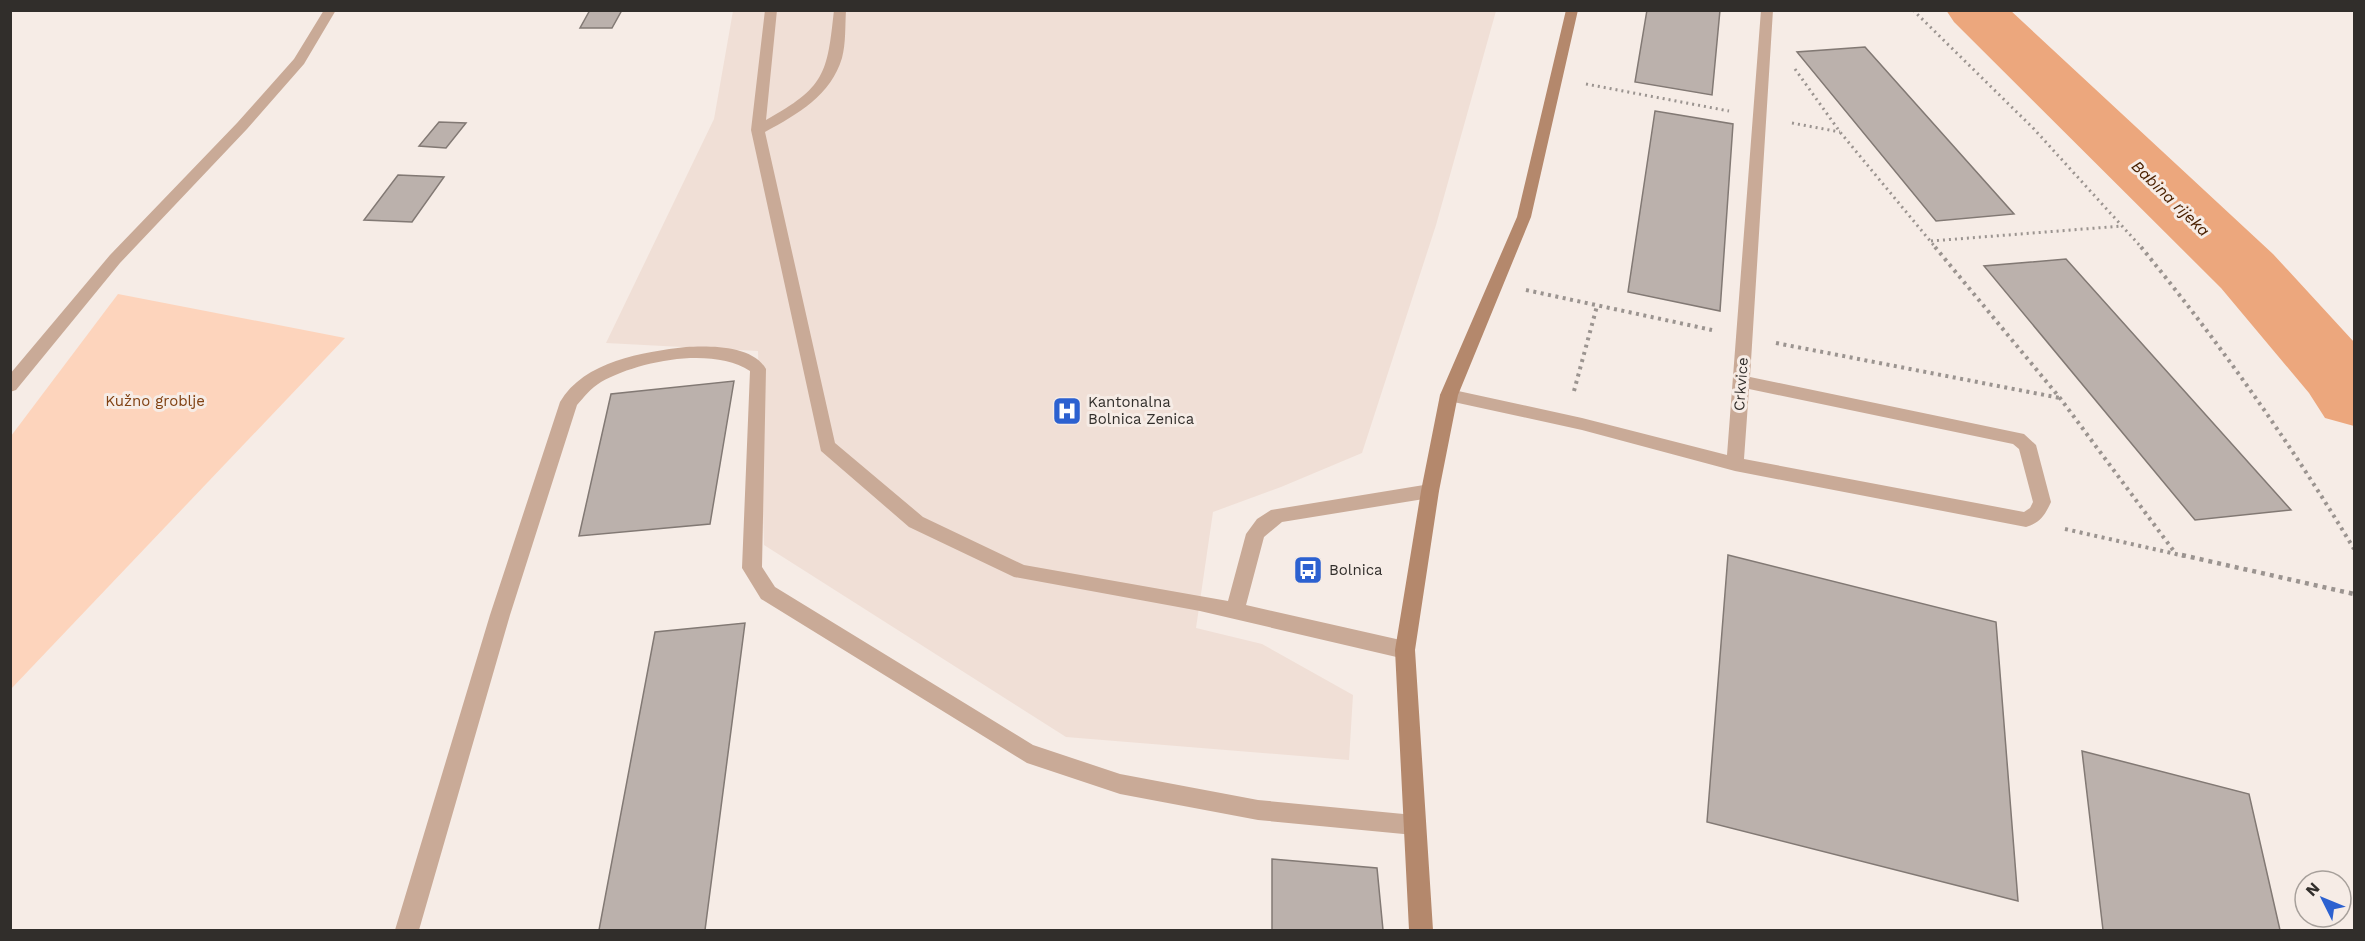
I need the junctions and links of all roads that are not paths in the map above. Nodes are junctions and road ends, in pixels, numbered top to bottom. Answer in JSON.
{"nodes":[{"id":1,"x":330,"y":10,"type":"edge"},
{"id":2,"x":771,"y":10,"type":"edge"},
{"id":3,"x":840,"y":10,"type":"edge"},
{"id":4,"x":1572,"y":10,"type":"edge"},
{"id":5,"x":1767,"y":10,"type":"edge"},
{"id":6,"x":758,"y":130,"type":"junction"},
{"id":7,"x":1741,"y":381,"type":"junction"},
{"id":8,"x":10,"y":386,"type":"edge"},
{"id":9,"x":1449,"y":395,"type":"junction"},
{"id":10,"x":1735,"y":464,"type":"junction"},
{"id":11,"x":1430,"y":491,"type":"junction"},
{"id":12,"x":1235,"y":611,"type":"junction"},
{"id":13,"x":1405,"y":650,"type":"junction"},
{"id":14,"x":1414,"y":825,"type":"junction"},
{"id":15,"x":407,"y":930,"type":"edge"},
{"id":16,"x":1420,"y":930,"type":"edge"}],
"edges":[{"from":1,"to":8,"type":"street"},
{"from":2,"to":6,"type":"street"},
{"from":3,"to":6,"type":"street"},
{"from":4,"to":9,"type":"main road"},
{"from":5,"to":7,"type":"street","name":"Crkvice"},
{"from":6,"to":12,"type":"street"},
{"from":7,"to":10,"type":"street","name":"Crkvice"},
{"from":7,"to":10,"type":"street"},
{"from":9,"to":10,"type":"street"},
{"from":9,"to":11,"type":"main road"},
{"from":11,"to":12,"type":"street"},
{"from":11,"to":13,"type":"main road"},
{"from":12,"to":13,"type":"street"},
{"from":13,"to":14,"type":"main road"},
{"from":14,"to":15,"type":"street"},
{"from":14,"to":16,"type":"main road"}]}
